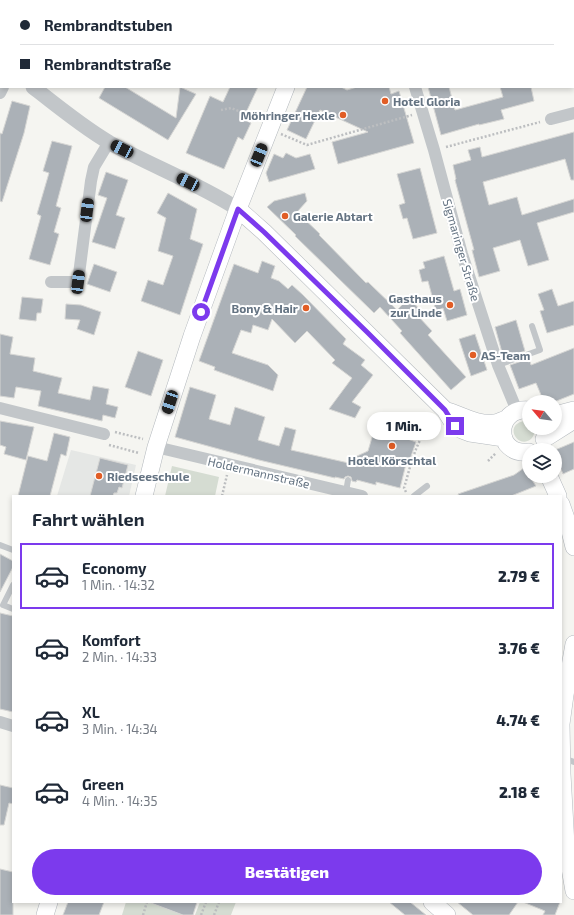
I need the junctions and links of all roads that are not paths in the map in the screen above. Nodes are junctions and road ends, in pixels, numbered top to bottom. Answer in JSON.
{"nodes":[{"id":1,"x":34,"y":88,"type":"edge"},
{"id":2,"x":286,"y":88,"type":"edge"},
{"id":3,"x":415,"y":88,"type":"edge"},
{"id":4,"x":574,"y":113,"type":"edge"},
{"id":5,"x":551,"y":119,"type":"road end"},
{"id":6,"x":109,"y":142,"type":"junction"},
{"id":7,"x":238,"y":209,"type":"junction"},
{"id":8,"x":51,"y":282,"type":"dead end"},
{"id":9,"x":532,"y":326,"type":"dead end"},
{"id":10,"x":498,"y":365,"type":"junction"},
{"id":11,"x":0,"y":408,"type":"edge"},
{"id":12,"x":445,"y":410,"type":"junction"},
{"id":13,"x":574,"y":410,"type":"edge"},
{"id":14,"x":518,"y":413,"type":"edge"},
{"id":15,"x":562,"y":413,"type":"edge"},
{"id":16,"x":574,"y":420,"type":"edge"},
{"id":17,"x":104,"y":434,"type":"road end"},
{"id":18,"x":504,"y":438,"type":"junction"},
{"id":19,"x":541,"y":443,"type":"edge"},
{"id":20,"x":148,"y":447,"type":"junction"},
{"id":21,"x":522,"y":453,"type":"edge"},
{"id":22,"x":348,"y":480,"type":"dead end"},
{"id":23,"x":552,"y":483,"type":"edge"},
{"id":24,"x":427,"y":486,"type":"dead end"},
{"id":25,"x":346,"y":492,"type":"junction"},
{"id":26,"x":144,"y":495,"type":"edge"},
{"id":27,"x":358,"y":495,"type":"edge"},
{"id":28,"x":415,"y":495,"type":"edge"},
{"id":29,"x":558,"y":495,"type":"edge"},
{"id":30,"x":562,"y":507,"type":"edge"},
{"id":31,"x":0,"y":545,"type":"edge"},
{"id":32,"x":574,"y":547,"type":"edge"},
{"id":33,"x":12,"y":550,"type":"edge"},
{"id":34,"x":12,"y":587,"type":"edge"},
{"id":35,"x":12,"y":609,"type":"edge"},
{"id":36,"x":574,"y":644,"type":"edge"},
{"id":37,"x":562,"y":717,"type":"edge"},
{"id":38,"x":0,"y":722,"type":"edge"},
{"id":39,"x":12,"y":726,"type":"edge"},
{"id":40,"x":562,"y":731,"type":"edge"},
{"id":41,"x":566,"y":759,"type":"edge"},
{"id":42,"x":574,"y":891,"type":"edge"},
{"id":43,"x":49,"y":903,"type":"edge"},
{"id":44,"x":433,"y":903,"type":"edge"},
{"id":45,"x":45,"y":915,"type":"edge"},
{"id":46,"x":447,"y":915,"type":"edge"}],
"edges":[{"from":1,"to":6,"type":"street"},
{"from":2,"to":7,"type":"main road"},
{"from":3,"to":10,"type":"street","name":"Sigmaringer Straße"},
{"from":4,"to":5,"type":"street"},
{"from":6,"to":7,"type":"street"},
{"from":6,"to":8,"type":"street"},
{"from":7,"to":12,"type":"main road"},
{"from":7,"to":20,"type":"main road"},
{"from":9,"to":10,"type":"lane"},
{"from":10,"to":14,"type":"street","name":"Sigmaringer Straße"},
{"from":11,"to":17,"type":"street"},
{"from":12,"to":14,"type":"main road"},
{"from":12,"to":18,"type":"main road"},
{"from":13,"to":15,"type":"main road"},
{"from":14,"to":18,"type":"main road"},
{"from":16,"to":19,"type":"main road"},
{"from":18,"to":21,"type":"main road"},
{"from":20,"to":25,"type":"street","name":"Holdermannstraße"},
{"from":20,"to":26,"type":"main road"},
{"from":22,"to":25,"type":"lane"},
{"from":23,"to":29,"type":"main road"},
{"from":24,"to":28,"type":"lane"},
{"from":25,"to":27,"type":"street","name":"Holdermannstraße"},
{"from":30,"to":32,"type":"main road"},
{"from":31,"to":33,"type":"lane"},
{"from":34,"to":35,"type":"lane"},
{"from":36,"to":37,"type":"main road"},
{"from":38,"to":39,"type":"street"},
{"from":40,"to":41,"type":"main road"},
{"from":41,"to":42,"type":"main road"},
{"from":43,"to":45,"type":"main road"},
{"from":44,"to":46,"type":"main road"}]}
